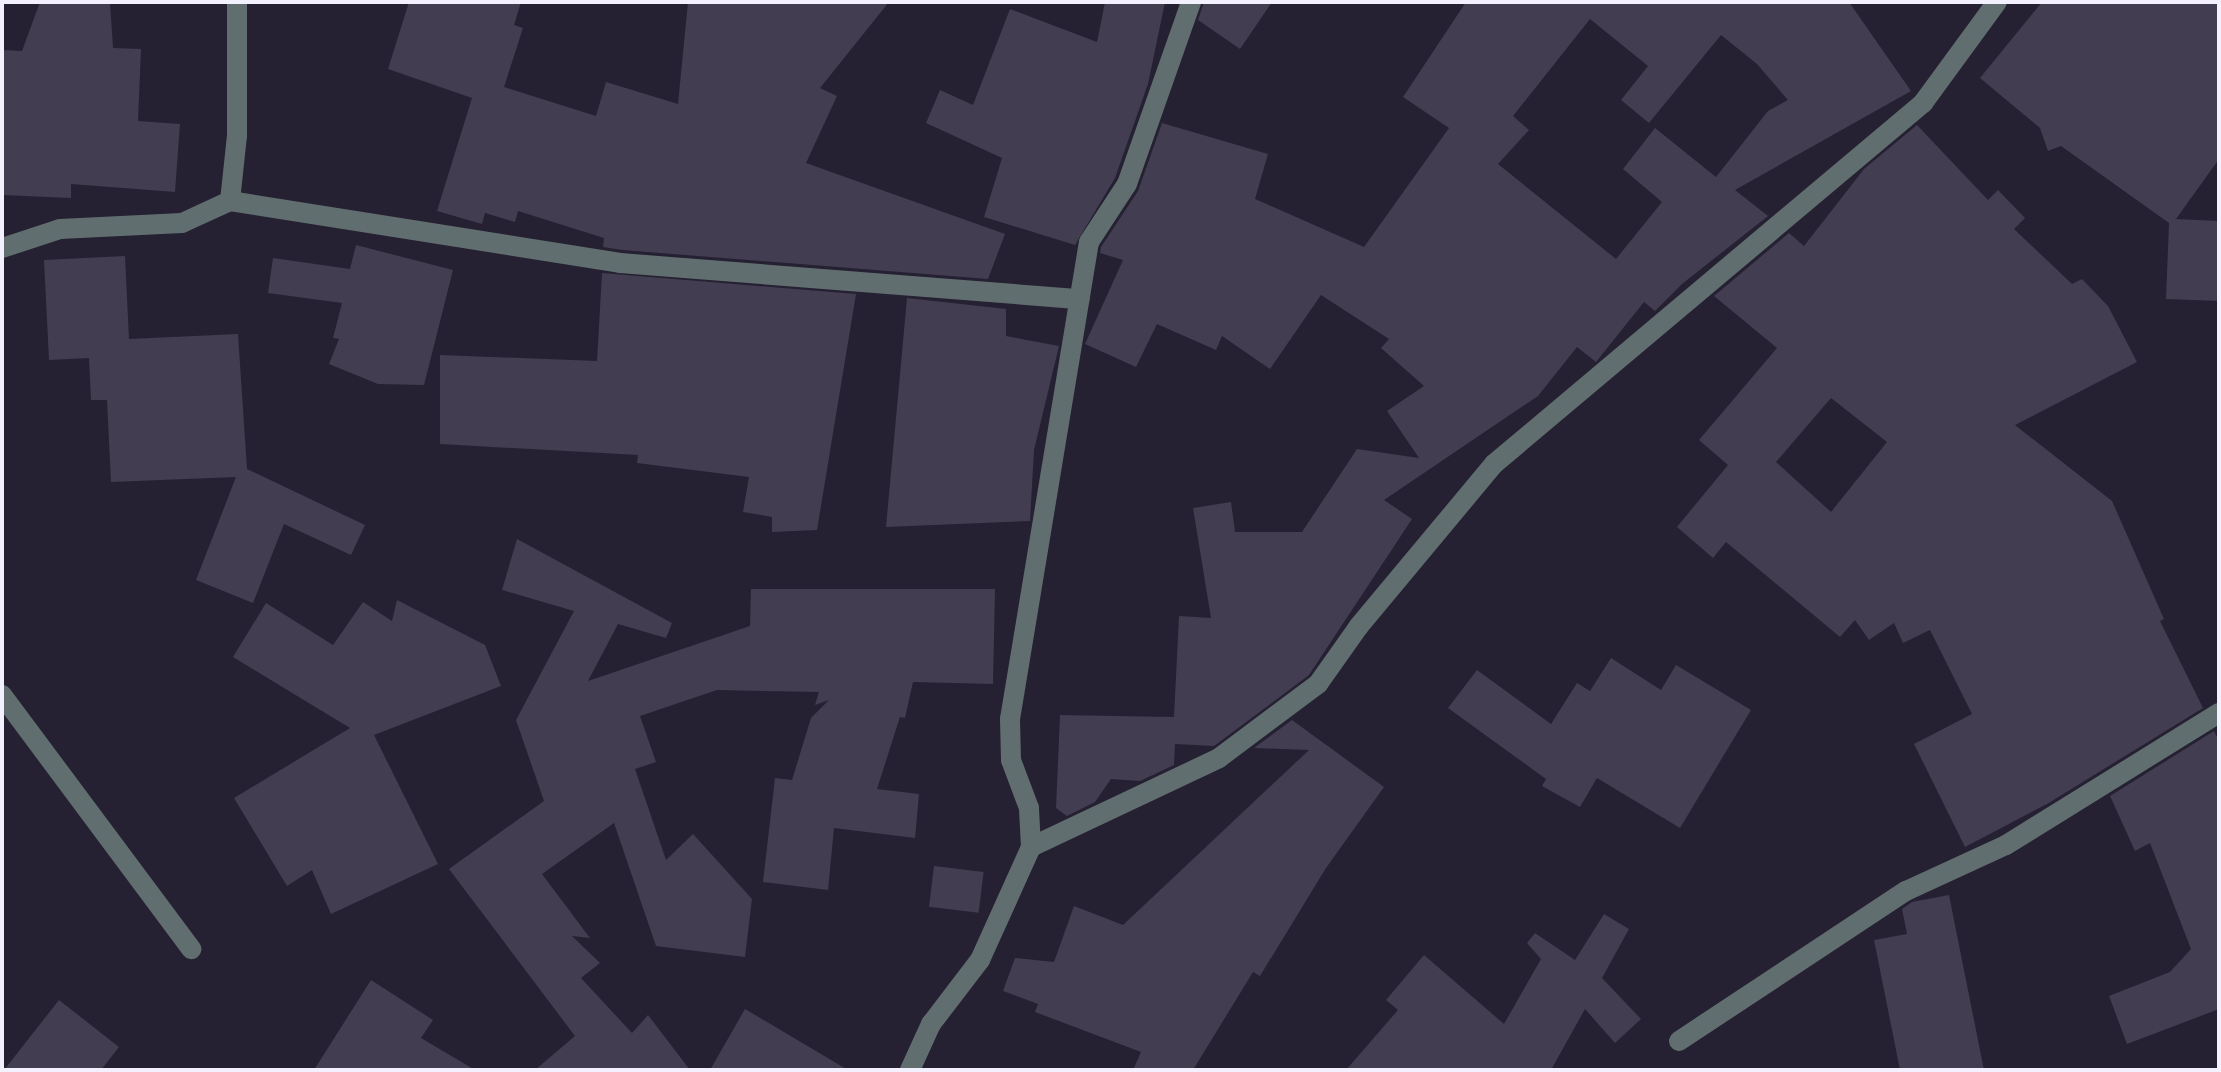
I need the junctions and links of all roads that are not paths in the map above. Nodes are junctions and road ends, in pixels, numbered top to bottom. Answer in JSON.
{"nodes":[{"id":1,"x":237,"y":2,"type":"edge"},
{"id":2,"x":1191,"y":2,"type":"edge"},
{"id":3,"x":1997,"y":2,"type":"edge"},
{"id":4,"x":230,"y":201,"type":"junction"},
{"id":5,"x":2,"y":248,"type":"edge"},
{"id":6,"x":1080,"y":299,"type":"junction"},
{"id":7,"x":2,"y":695,"type":"edge"},
{"id":8,"x":2219,"y":713,"type":"edge"},
{"id":9,"x":1031,"y":847,"type":"junction"},
{"id":10,"x":191,"y":949,"type":"dead end"},
{"id":11,"x":1679,"y":1041,"type":"dead end"},
{"id":12,"x":910,"y":1070,"type":"edge"}],
"edges":[{"from":1,"to":4,"type":"street"},
{"from":2,"to":6,"type":"street"},
{"from":3,"to":9,"type":"street"},
{"from":4,"to":5,"type":"street"},
{"from":4,"to":6,"type":"street"},
{"from":6,"to":9,"type":"street"},
{"from":7,"to":10,"type":"street"},
{"from":8,"to":11,"type":"street"},
{"from":9,"to":12,"type":"street"}]}
